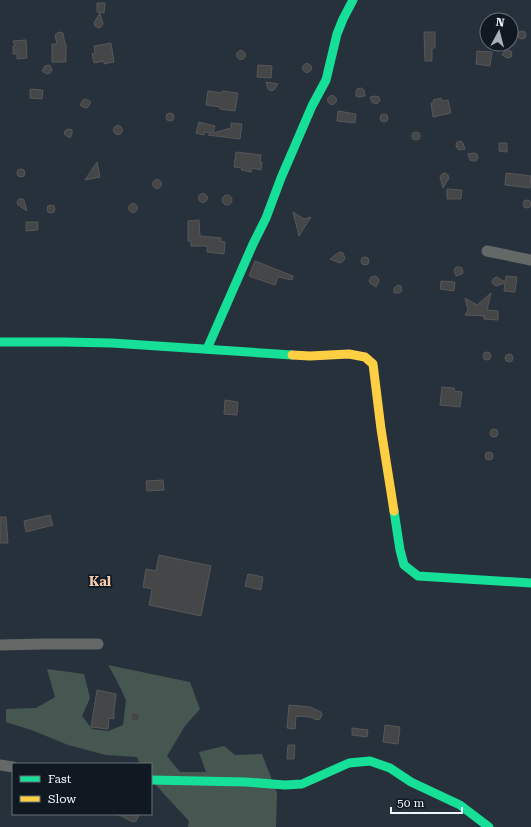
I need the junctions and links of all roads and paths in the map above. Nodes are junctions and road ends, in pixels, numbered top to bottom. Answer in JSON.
{"nodes":[{"id":1,"x":353,"y":0,"type":"edge"},
{"id":2,"x":487,"y":251,"type":"dead end"},
{"id":3,"x":531,"y":260,"type":"edge"},
{"id":4,"x":0,"y":342,"type":"edge"},
{"id":5,"x":207,"y":349,"type":"junction"},
{"id":6,"x":531,"y":583,"type":"edge"},
{"id":7,"x":98,"y":644,"type":"dead end"},
{"id":8,"x":0,"y":645,"type":"edge"},
{"id":9,"x":0,"y":765,"type":"edge"},
{"id":10,"x":12,"y":767,"type":"edge"},
{"id":11,"x":152,"y":780,"type":"edge"},
{"id":12,"x":489,"y":827,"type":"edge"}],
"edges":[{"from":1,"to":5,"type":"street"},
{"from":2,"to":3,"type":"street"},
{"from":4,"to":5,"type":"street"},
{"from":5,"to":6,"type":"street"},
{"from":7,"to":8,"type":"street"},
{"from":9,"to":10,"type":"street"},
{"from":11,"to":12,"type":"street"}]}
